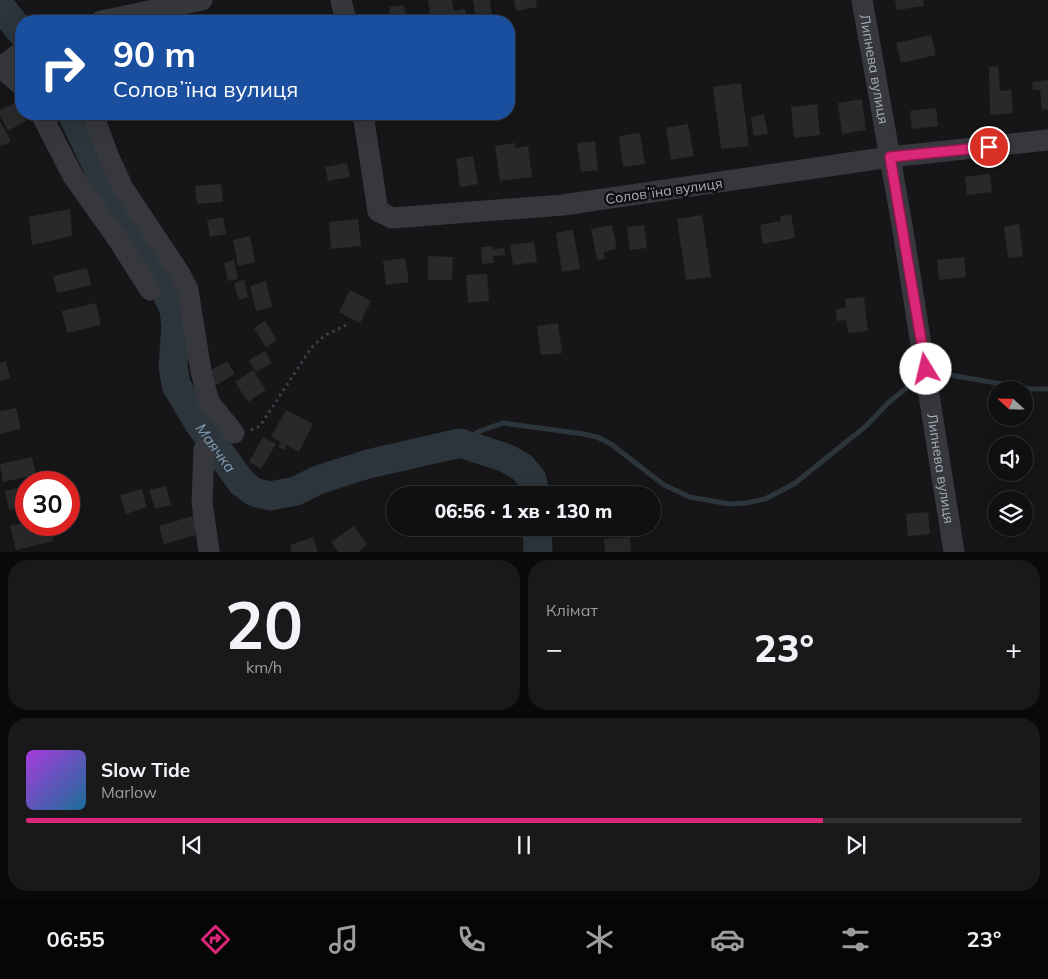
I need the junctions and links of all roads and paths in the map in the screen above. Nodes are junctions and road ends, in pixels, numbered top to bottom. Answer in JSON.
{"nodes":[{"id":1,"x":202,"y":0,"type":"edge"},
{"id":2,"x":341,"y":0,"type":"edge"},
{"id":3,"x":862,"y":0,"type":"edge"},
{"id":4,"x":130,"y":15,"type":"edge"},
{"id":5,"x":345,"y":15,"type":"edge"},
{"id":6,"x":15,"y":57,"type":"edge"},
{"id":7,"x":1,"y":68,"type":"edge"},
{"id":8,"x":15,"y":80,"type":"edge"},
{"id":9,"x":44,"y":120,"type":"edge"},
{"id":10,"x":94,"y":120,"type":"edge"},
{"id":11,"x":364,"y":120,"type":"edge"},
{"id":12,"x":1048,"y":140,"type":"edge"},
{"id":13,"x":890,"y":157,"type":"junction"},
{"id":14,"x":150,"y":290,"type":"dead end"},
{"id":15,"x":346,"y":325,"type":"dead end"},
{"id":16,"x":234,"y":433,"type":"joint"},
{"id":17,"x":204,"y":450,"type":"dead end"},
{"id":18,"x":208,"y":552,"type":"edge"},
{"id":19,"x":954,"y":552,"type":"edge"}],
"edges":[{"from":1,"to":4,"type":"street"},
{"from":2,"to":5,"type":"street"},
{"from":3,"to":13,"type":"street","name":"Липнева вулиця"},
{"from":6,"to":7,"type":"street"},
{"from":7,"to":8,"type":"street"},
{"from":9,"to":14,"type":"street"},
{"from":10,"to":16,"type":"street"},
{"from":11,"to":13,"type":"street","name":"Соловʼїна вулиця"},
{"from":12,"to":13,"type":"street","name":"Соловʼїна вулиця"},
{"from":13,"to":19,"type":"street","name":"Липнева вулиця"},
{"from":15,"to":16,"type":"path"},
{"from":17,"to":18,"type":"street"}]}
